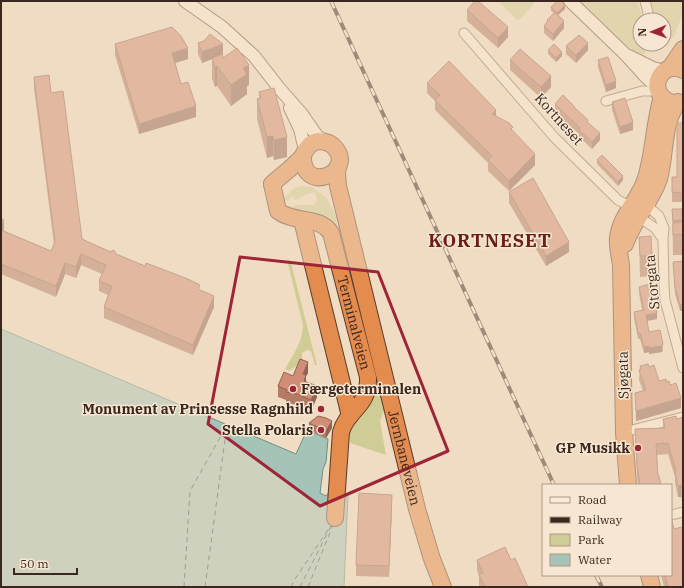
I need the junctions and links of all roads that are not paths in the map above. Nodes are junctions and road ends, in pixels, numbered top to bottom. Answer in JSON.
{"nodes":[{"id":1,"x":185,"y":1,"type":"edge"},
{"id":2,"x":570,"y":1,"type":"edge"},
{"id":3,"x":644,"y":1,"type":"edge"},
{"id":4,"x":647,"y":12,"type":"edge"},
{"id":5,"x":464,"y":33,"type":"dead end"},
{"id":6,"x":683,"y":49,"type":"edge"},
{"id":7,"x":626,"y":55,"type":"junction"},
{"id":8,"x":673,"y":70,"type":"edge"},
{"id":9,"x":279,"y":88,"type":"junction"},
{"id":10,"x":659,"y":92,"type":"junction"},
{"id":11,"x":606,"y":101,"type":"dead end"},
{"id":12,"x":681,"y":101,"type":"edge"},
{"id":13,"x":324,"y":141,"type":"junction"},
{"id":14,"x":304,"y":153,"type":"junction"},
{"id":15,"x":338,"y":166,"type":"junction"},
{"id":16,"x":315,"y":177,"type":"junction"},
{"id":17,"x":272,"y":184,"type":"junction"},
{"id":18,"x":639,"y":210,"type":"junction"},
{"id":19,"x":302,"y":220,"type":"junction"},
{"id":20,"x":350,"y":234,"type":"junction"},
{"id":21,"x":663,"y":239,"type":"junction"},
{"id":22,"x":683,"y":368,"type":"edge"},
{"id":23,"x":350,"y":416,"type":"junction"},
{"id":24,"x":683,"y":417,"type":"edge"},
{"id":25,"x":624,"y":432,"type":"junction"},
{"id":26,"x":628,"y":484,"type":"edge"},
{"id":27,"x":683,"y":512,"type":"edge"},
{"id":28,"x":672,"y":515,"type":"edge"},
{"id":29,"x":336,"y":518,"type":"dead end"},
{"id":30,"x":649,"y":576,"type":"edge"},
{"id":31,"x":443,"y":587,"type":"edge"},
{"id":32,"x":652,"y":587,"type":"edge"}],
"edges":[{"from":1,"to":9,"type":"street","name":"Jernbaneveien"},
{"from":2,"to":7,"type":"street"},
{"from":3,"to":4,"type":"street"},
{"from":5,"to":18,"type":"street","name":"Kortneset"},
{"from":6,"to":8,"type":"highway","name":"Sjøgata"},
{"from":7,"to":8,"type":"street"},
{"from":7,"to":10,"type":"street"},
{"from":8,"to":10,"type":"highway","name":"Sjøgata"},
{"from":9,"to":13,"type":"street","name":"Jernbaneveien"},
{"from":9,"to":14,"type":"street","name":"Jernbaneveien"},
{"from":10,"to":11,"type":"street"},
{"from":10,"to":12,"type":"highway"},
{"from":10,"to":18,"type":"highway","name":"Sjøgata"},
{"from":12,"to":18,"type":"highway","name":"Sjøgata"},
{"from":13,"to":14,"type":"highway"},
{"from":13,"to":15,"type":"highway","name":"Jernbaneveien"},
{"from":14,"to":16,"type":"highway","name":"Jernbaneveien"},
{"from":14,"to":17,"type":"highway"},
{"from":15,"to":16,"type":"highway"},
{"from":15,"to":20,"type":"highway","name":"Jernbaneveien"},
{"from":16,"to":17,"type":"highway"},
{"from":16,"to":20,"type":"highway","name":"Jernbaneveien"},
{"from":17,"to":19,"type":"highway","name":"Terminalveien"},
{"from":18,"to":21,"type":"street"},
{"from":18,"to":21,"type":"street","name":"Storgata"},
{"from":18,"to":25,"type":"highway","name":"Sjøgata"},
{"from":19,"to":23,"type":"highway"},
{"from":19,"to":23,"type":"highway","name":"Terminalveien"},
{"from":20,"to":31,"type":"highway","name":"Jernbaneveien"},
{"from":21,"to":22,"type":"street","name":"Storgata"},
{"from":23,"to":29,"type":"highway","name":"Terminalveien"},
{"from":24,"to":25,"type":"street"},
{"from":25,"to":26,"type":"highway","name":"Sjøgata"},
{"from":27,"to":28,"type":"street"},
{"from":30,"to":32,"type":"highway"}]}
